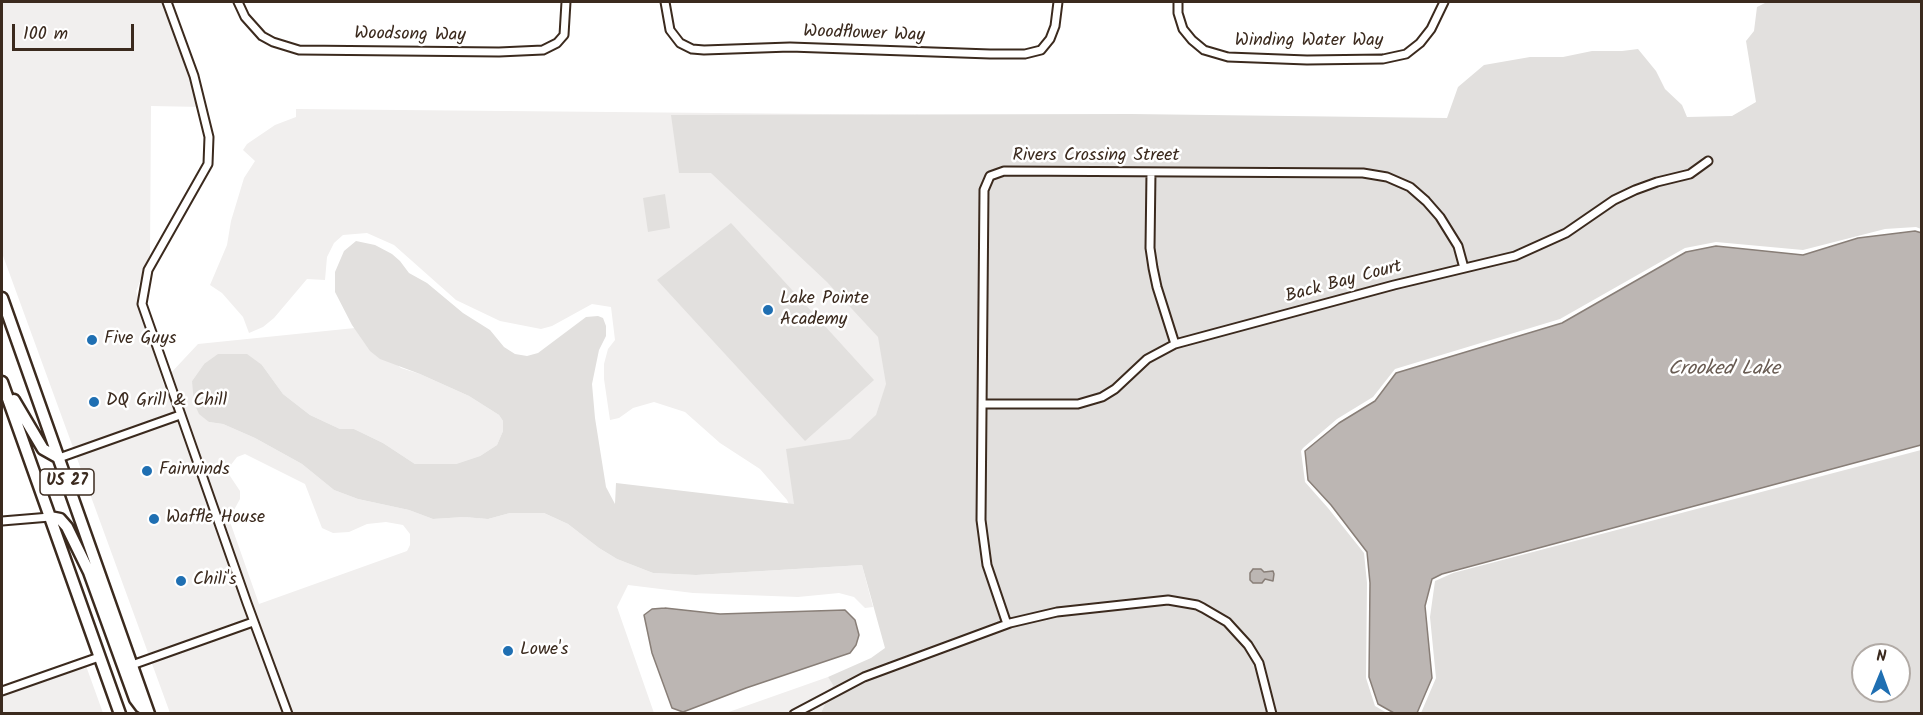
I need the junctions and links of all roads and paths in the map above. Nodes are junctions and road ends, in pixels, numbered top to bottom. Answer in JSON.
{"nodes":[{"id":1,"x":167,"y":2,"type":"edge"},
{"id":2,"x":238,"y":2,"type":"edge"},
{"id":3,"x":566,"y":2,"type":"edge"},
{"id":4,"x":665,"y":2,"type":"edge"},
{"id":5,"x":1058,"y":2,"type":"edge"},
{"id":6,"x":1178,"y":2,"type":"edge"},
{"id":7,"x":1444,"y":2,"type":"edge"},
{"id":8,"x":1708,"y":161,"type":"dead end"},
{"id":9,"x":1150,"y":172,"type":"junction"},
{"id":10,"x":1464,"y":268,"type":"junction"},
{"id":11,"x":2,"y":298,"type":"edge"},
{"id":12,"x":1175,"y":344,"type":"junction"},
{"id":13,"x":2,"y":380,"type":"edge"},
{"id":14,"x":982,"y":404,"type":"junction"},
{"id":15,"x":180,"y":415,"type":"junction"},
{"id":16,"x":59,"y":458,"type":"junction"},
{"id":17,"x":50,"y":517,"type":"junction"},
{"id":18,"x":2,"y":521,"type":"edge"},
{"id":19,"x":253,"y":622,"type":"junction"},
{"id":20,"x":1007,"y":624,"type":"junction"},
{"id":21,"x":99,"y":657,"type":"junction"},
{"id":22,"x":132,"y":665,"type":"junction"},
{"id":23,"x":2,"y":691,"type":"edge"},
{"id":24,"x":149,"y":712,"type":"edge"},
{"id":25,"x":120,"y":714,"type":"edge"},
{"id":26,"x":288,"y":714,"type":"edge"},
{"id":27,"x":794,"y":714,"type":"edge"},
{"id":28,"x":1272,"y":714,"type":"edge"}],
"edges":[{"from":1,"to":15,"type":"street"},
{"from":2,"to":3,"type":"street","name":"Woodsong Way"},
{"from":4,"to":5,"type":"street","name":"Woodflower Way"},
{"from":6,"to":7,"type":"street","name":"Winding Water Way"},
{"from":8,"to":10,"type":"street","name":"Back Bay Court"},
{"from":9,"to":10,"type":"street","name":"Rivers Crossing Street"},
{"from":9,"to":12,"type":"street"},
{"from":9,"to":14,"type":"street","name":"Rivers Crossing Street"},
{"from":10,"to":12,"type":"street","name":"Back Bay Court"},
{"from":11,"to":16,"type":"highway","number":"US 27"},
{"from":12,"to":14,"type":"street","name":"Back Bay Court"},
{"from":13,"to":16,"type":"highway"},
{"from":13,"to":17,"type":"highway","number":"US 27"},
{"from":14,"to":20,"type":"street","name":"Rivers Crossing Street"},
{"from":15,"to":16,"type":"street"},
{"from":15,"to":19,"type":"street"},
{"from":16,"to":22,"type":"highway","number":"US 27"},
{"from":17,"to":18,"type":"street"},
{"from":17,"to":21,"type":"highway","number":"US 27"},
{"from":17,"to":24,"type":"highway"},
{"from":19,"to":22,"type":"street"},
{"from":19,"to":26,"type":"street"},
{"from":20,"to":27,"type":"street"},
{"from":20,"to":28,"type":"street"},
{"from":21,"to":23,"type":"street"},
{"from":21,"to":25,"type":"highway","number":"US 27"},
{"from":22,"to":24,"type":"highway","number":"US 27"}]}
